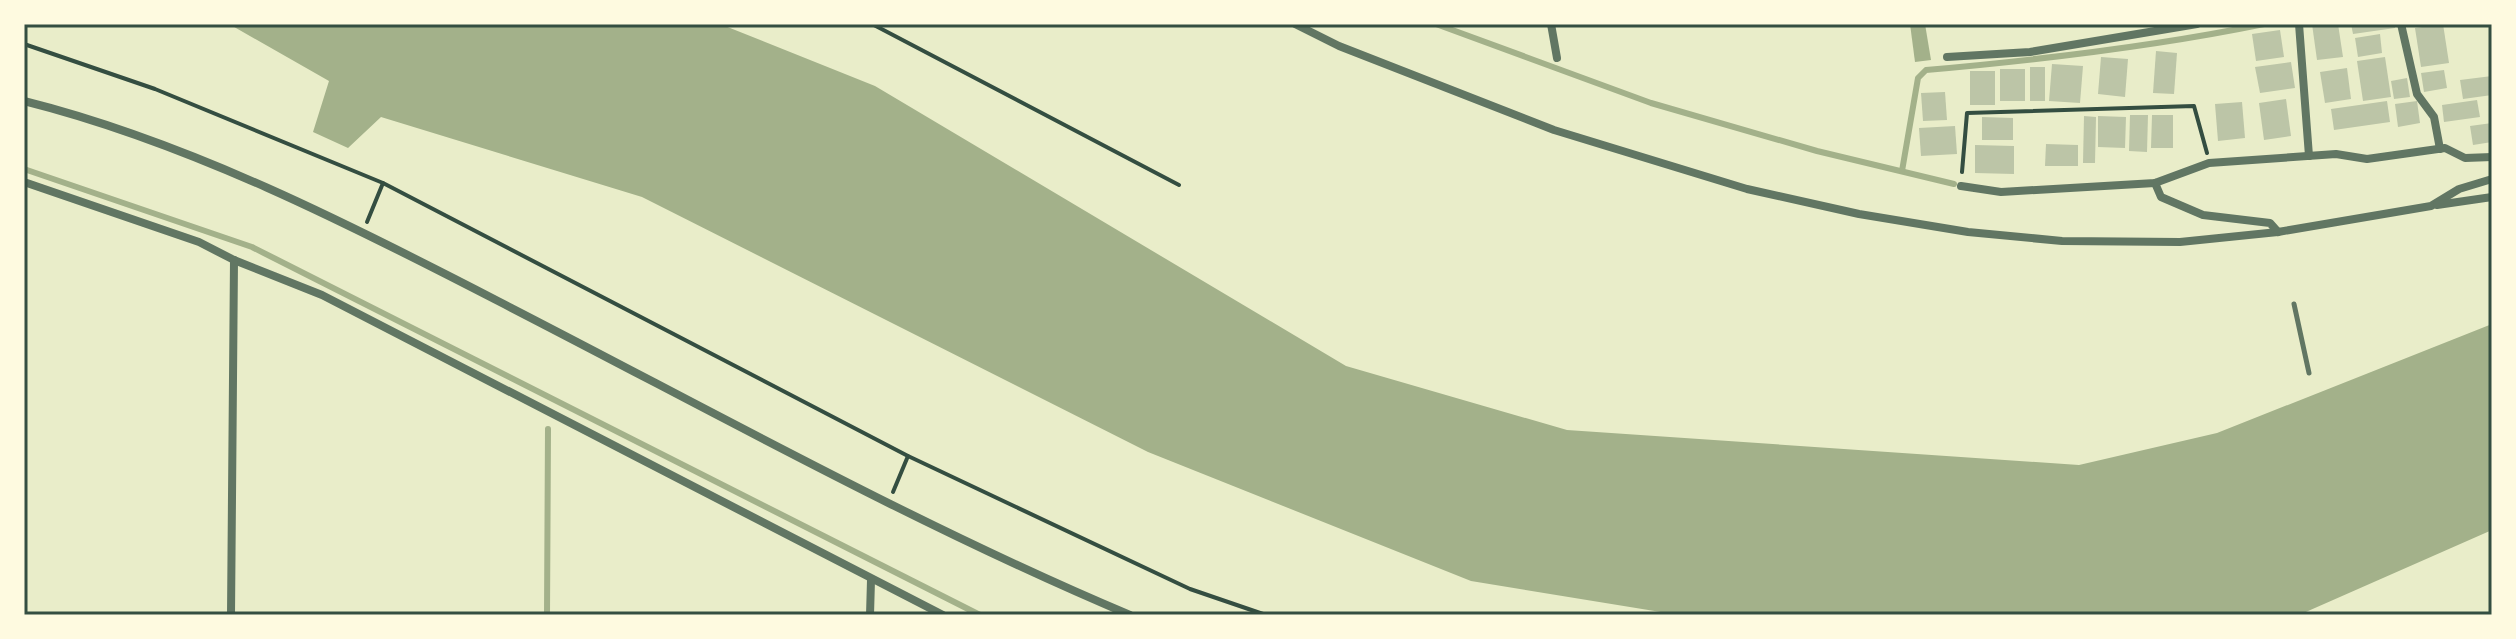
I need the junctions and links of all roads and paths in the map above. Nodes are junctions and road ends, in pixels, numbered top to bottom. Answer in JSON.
{"nodes":[{"id":1,"x":872,"y":24,"type":"edge"},
{"id":2,"x":1295,"y":24,"type":"edge"},
{"id":3,"x":1551,"y":24,"type":"edge"},
{"id":4,"x":2197,"y":24,"type":"edge"},
{"id":5,"x":2299,"y":24,"type":"edge"},
{"id":6,"x":2401,"y":24,"type":"edge"},
{"id":7,"x":24,"y":44,"type":"edge"},
{"id":8,"x":1947,"y":57,"type":"dead end"},
{"id":9,"x":1557,"y":58,"type":"dead end"},
{"id":10,"x":24,"y":101,"type":"edge"},
{"id":11,"x":2440,"y":149,"type":"junction"},
{"id":12,"x":2309,"y":156,"type":"junction"},
{"id":13,"x":2492,"y":157,"type":"edge"},
{"id":14,"x":2209,"y":163,"type":"junction"},
{"id":15,"x":2492,"y":179,"type":"edge"},
{"id":16,"x":24,"y":182,"type":"edge"},
{"id":17,"x":383,"y":183,"type":"junction"},
{"id":18,"x":2155,"y":183,"type":"junction"},
{"id":19,"x":1179,"y":185,"type":"dead end"},
{"id":20,"x":1961,"y":186,"type":"joint"},
{"id":21,"x":2492,"y":197,"type":"edge"},
{"id":22,"x":2431,"y":206,"type":"junction"},
{"id":23,"x":363,"y":231,"type":"junction"},
{"id":24,"x":2278,"y":232,"type":"junction"},
{"id":25,"x":234,"y":260,"type":"junction"},
{"id":26,"x":2294,"y":304,"type":"dead end"},
{"id":27,"x":2309,"y":373,"type":"dead end"},
{"id":28,"x":908,"y":456,"type":"junction"},
{"id":29,"x":888,"y":502,"type":"junction"},
{"id":30,"x":871,"y":580,"type":"junction"},
{"id":31,"x":231,"y":615,"type":"edge"},
{"id":32,"x":870,"y":615,"type":"edge"},
{"id":33,"x":943,"y":615,"type":"edge"},
{"id":34,"x":1130,"y":615,"type":"edge"},
{"id":35,"x":1266,"y":615,"type":"edge"}],
"edges":[{"from":1,"to":19,"type":"path"},
{"from":2,"to":24,"type":"street"},
{"from":3,"to":9,"type":"street"},
{"from":4,"to":8,"type":"street"},
{"from":5,"to":12,"type":"street"},
{"from":6,"to":11,"type":"street"},
{"from":7,"to":17,"type":"path"},
{"from":10,"to":23,"type":"street"},
{"from":11,"to":12,"type":"street"},
{"from":11,"to":13,"type":"street"},
{"from":12,"to":14,"type":"street"},
{"from":14,"to":18,"type":"street"},
{"from":14,"to":20,"type":"path"},
{"from":15,"to":22,"type":"street"},
{"from":16,"to":25,"type":"street"},
{"from":17,"to":23,"type":"path"},
{"from":17,"to":28,"type":"path"},
{"from":18,"to":20,"type":"street"},
{"from":18,"to":24,"type":"street"},
{"from":21,"to":22,"type":"street"},
{"from":22,"to":24,"type":"street"},
{"from":23,"to":29,"type":"street"},
{"from":25,"to":30,"type":"street"},
{"from":25,"to":31,"type":"street"},
{"from":26,"to":27,"type":"lane"},
{"from":28,"to":29,"type":"path"},
{"from":28,"to":35,"type":"path"},
{"from":29,"to":34,"type":"street"},
{"from":30,"to":32,"type":"street"},
{"from":30,"to":33,"type":"street"}]}
